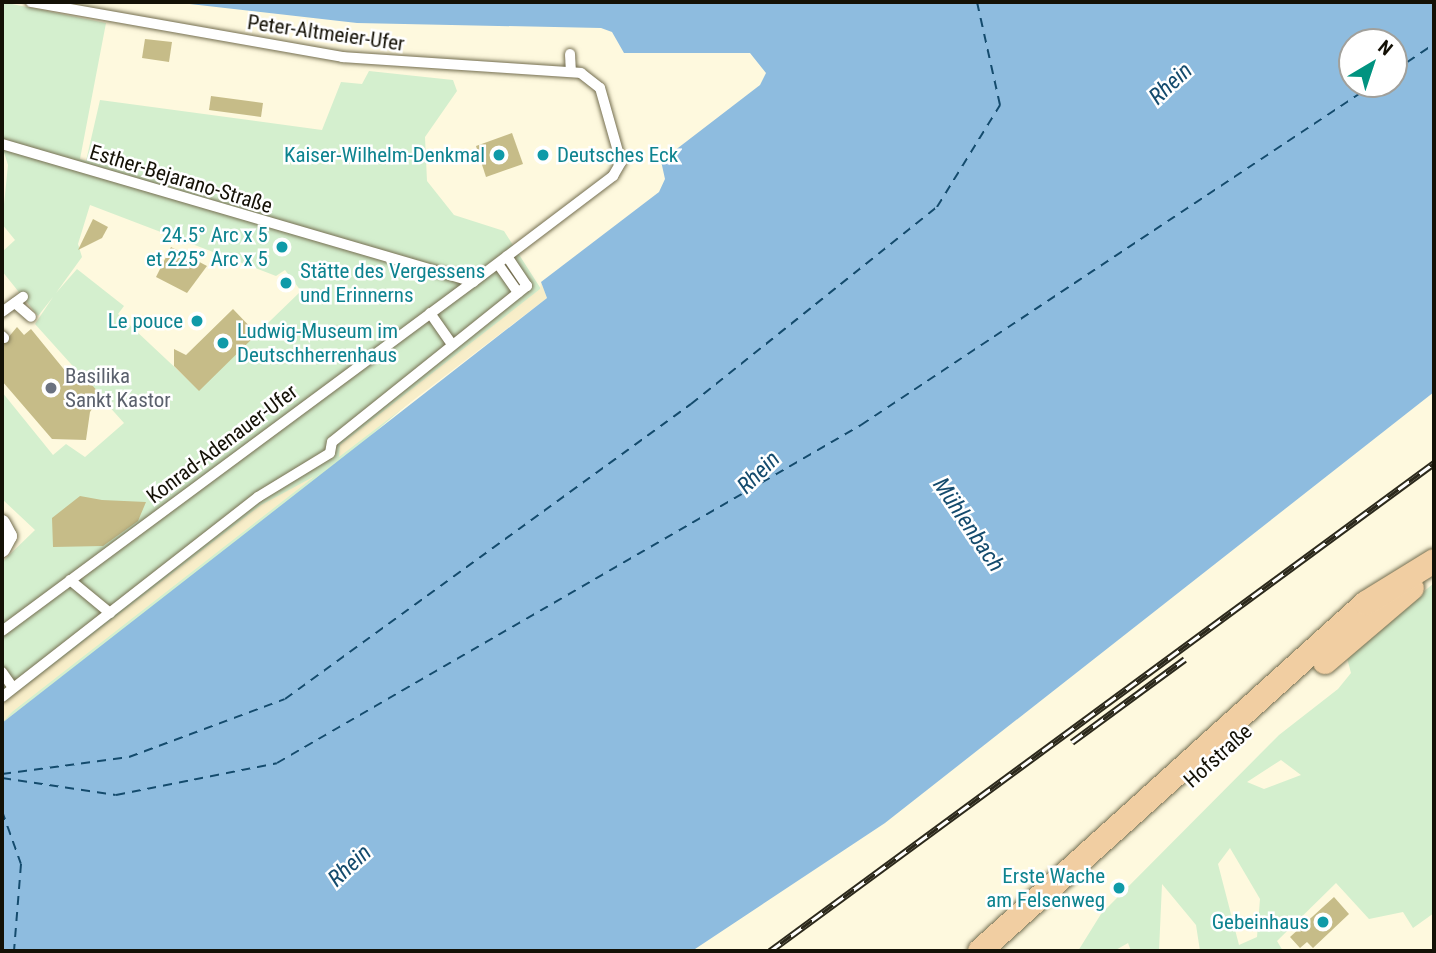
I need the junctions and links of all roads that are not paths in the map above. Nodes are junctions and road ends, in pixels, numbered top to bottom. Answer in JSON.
{"nodes":[{"id":1,"x":31,"y":2,"type":"edge"},
{"id":2,"x":570,"y":54,"type":"dead end"},
{"id":3,"x":570,"y":71,"type":"junction"},
{"id":4,"x":2,"y":144,"type":"edge"},
{"id":5,"x":611,"y":177,"type":"junction"},
{"id":6,"x":618,"y":188,"type":"dead end"},
{"id":7,"x":503,"y":260,"type":"junction"},
{"id":8,"x":473,"y":282,"type":"junction"},
{"id":9,"x":2,"y":312,"type":"edge"},
{"id":10,"x":430,"y":313,"type":"junction"},
{"id":11,"x":31,"y":317,"type":"dead end"},
{"id":12,"x":452,"y":344,"type":"junction"},
{"id":13,"x":2,"y":523,"type":"edge"},
{"id":14,"x":2,"y":549,"type":"edge"},
{"id":15,"x":1434,"y":563,"type":"edge"},
{"id":16,"x":70,"y":580,"type":"junction"},
{"id":17,"x":110,"y":613,"type":"junction"},
{"id":18,"x":2,"y":631,"type":"edge"},
{"id":19,"x":2,"y":673,"type":"edge"},
{"id":20,"x":13,"y":688,"type":"junction"},
{"id":21,"x":2,"y":697,"type":"edge"},
{"id":22,"x":980,"y":951,"type":"edge"},
{"id":23,"x":1006,"y":951,"type":"edge"}],
"edges":[{"from":1,"to":3,"type":"street","name":"Peter-Altmeier-Ufer"},
{"from":2,"to":3,"type":"street"},
{"from":3,"to":5,"type":"street"},
{"from":4,"to":8,"type":"street","name":"Esther-Bejarano-Straße"},
{"from":5,"to":6,"type":"street"},
{"from":5,"to":7,"type":"street","name":"Konrad-Adenauer-Ufer"},
{"from":7,"to":8,"type":"street","name":"Konrad-Adenauer-Ufer"},
{"from":7,"to":12,"type":"street"},
{"from":8,"to":10,"type":"street","name":"Konrad-Adenauer-Ufer"},
{"from":9,"to":11,"type":"street"},
{"from":10,"to":12,"type":"street"},
{"from":10,"to":16,"type":"street","name":"Konrad-Adenauer-Ufer"},
{"from":12,"to":17,"type":"street"},
{"from":13,"to":14,"type":"street"},
{"from":15,"to":22,"type":"main road","name":"Hofstraße"},
{"from":15,"to":23,"type":"main road","name":"Hofstraße"},
{"from":16,"to":17,"type":"street"},
{"from":16,"to":18,"type":"street","name":"Konrad-Adenauer-Ufer"},
{"from":17,"to":20,"type":"street"},
{"from":19,"to":20,"type":"street"},
{"from":20,"to":21,"type":"street"}]}
